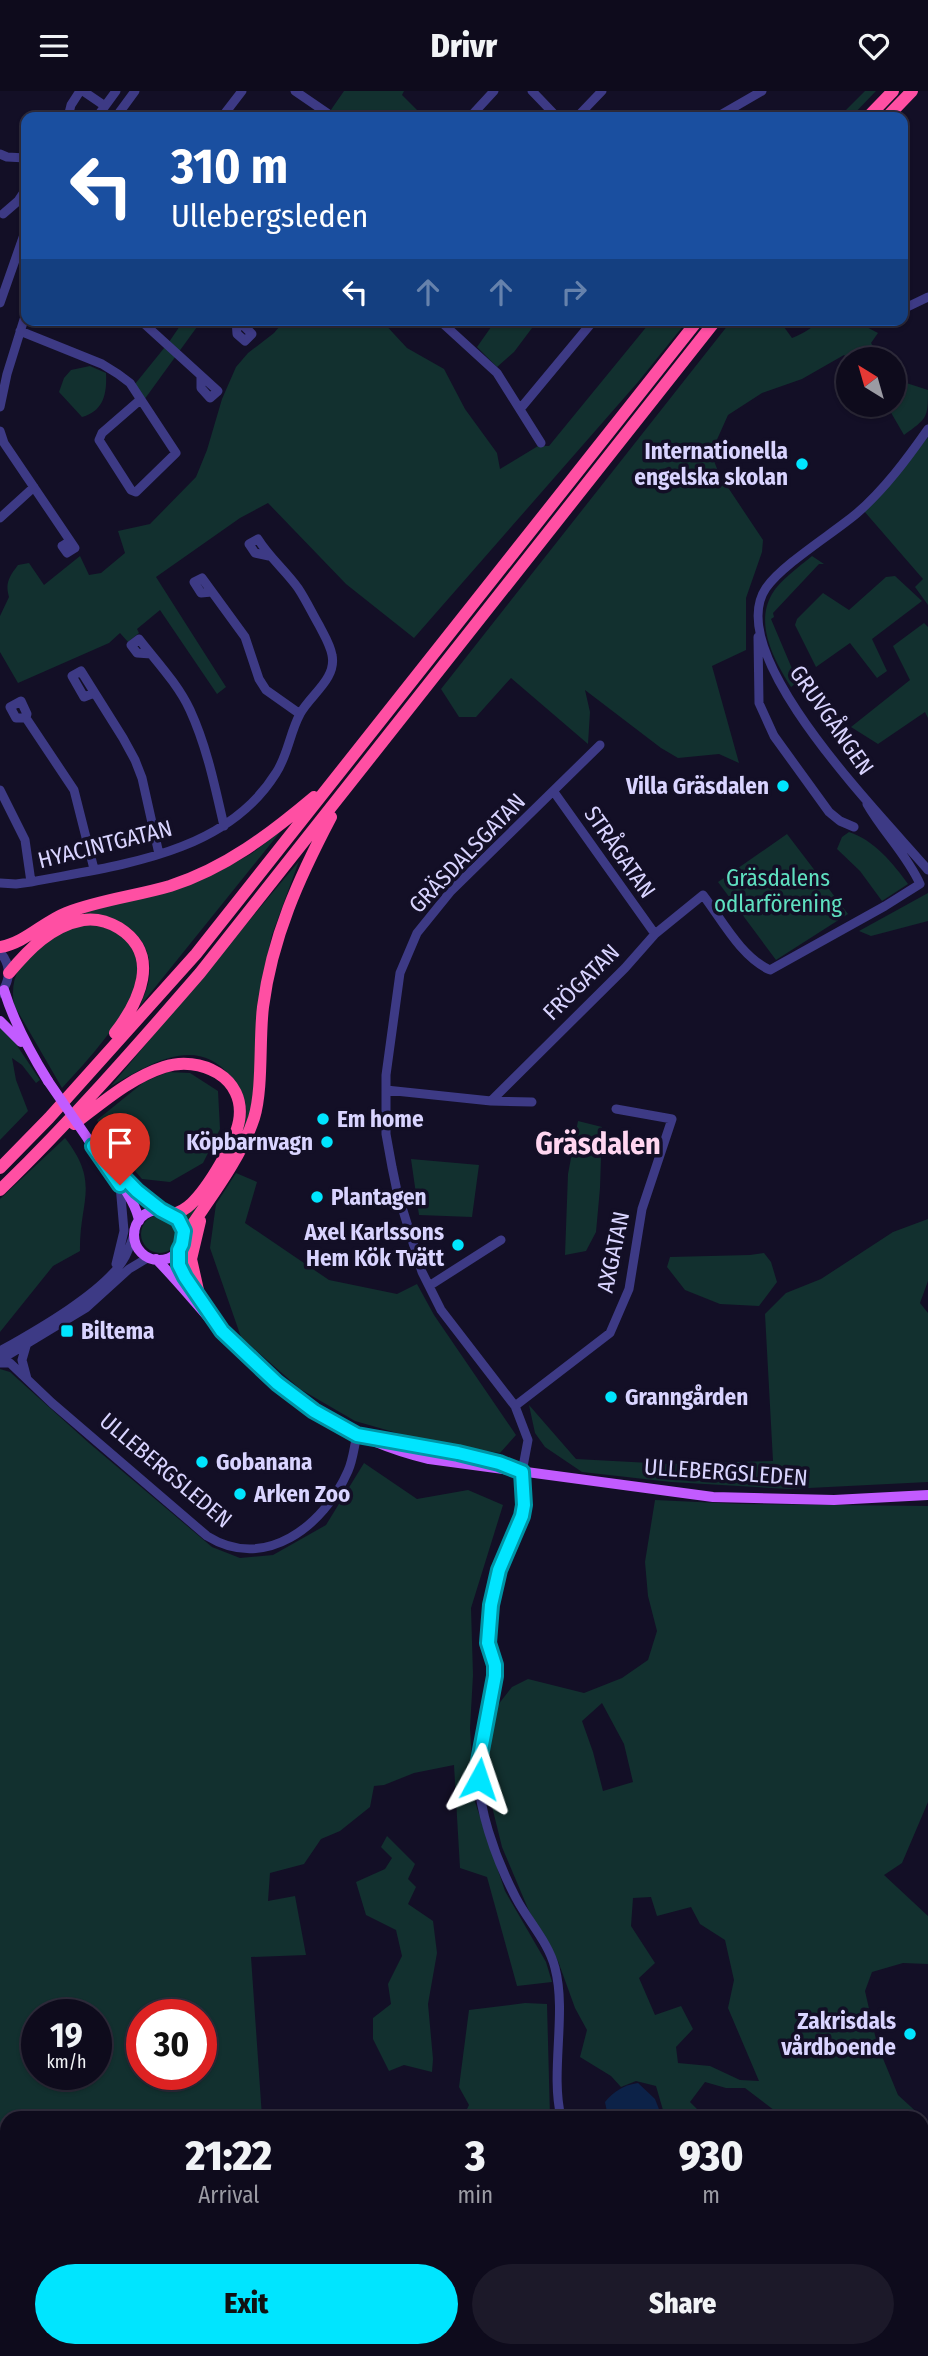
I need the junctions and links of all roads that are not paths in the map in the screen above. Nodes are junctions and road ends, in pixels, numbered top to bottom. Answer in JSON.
{"nodes":[{"id":1,"x":81,"y":91,"type":"edge"},
{"id":2,"x":116,"y":91,"type":"edge"},
{"id":3,"x":135,"y":91,"type":"edge"},
{"id":4,"x":242,"y":91,"type":"edge"},
{"id":5,"x":295,"y":91,"type":"edge"},
{"id":6,"x":494,"y":91,"type":"edge"},
{"id":7,"x":532,"y":91,"type":"edge"},
{"id":8,"x":602,"y":91,"type":"edge"},
{"id":9,"x":762,"y":91,"type":"edge"},
{"id":10,"x":892,"y":91,"type":"edge"},
{"id":11,"x":912,"y":91,"type":"edge"},
{"id":12,"x":105,"y":106,"type":"junction"},
{"id":13,"x":69,"y":112,"type":"edge"},
{"id":14,"x":101,"y":112,"type":"edge"},
{"id":15,"x":120,"y":112,"type":"edge"},
{"id":16,"x":226,"y":112,"type":"edge"},
{"id":17,"x":324,"y":112,"type":"edge"},
{"id":18,"x":475,"y":112,"type":"edge"},
{"id":19,"x":552,"y":112,"type":"edge"},
{"id":20,"x":583,"y":112,"type":"edge"},
{"id":21,"x":726,"y":112,"type":"edge"},
{"id":22,"x":873,"y":112,"type":"edge"},
{"id":23,"x":892,"y":112,"type":"edge"},
{"id":24,"x":0,"y":154,"type":"edge"},
{"id":25,"x":21,"y":158,"type":"edge"},
{"id":26,"x":21,"y":196,"type":"edge"},
{"id":27,"x":3,"y":214,"type":"dead end"},
{"id":28,"x":21,"y":243,"type":"edge"},
{"id":29,"x":928,"y":297,"type":"edge"},
{"id":30,"x":0,"y":303,"type":"edge"},
{"id":31,"x":908,"y":307,"type":"edge"},
{"id":32,"x":22,"y":326,"type":"edge"},
{"id":33,"x":146,"y":326,"type":"edge"},
{"id":34,"x":446,"y":326,"type":"edge"},
{"id":35,"x":589,"y":326,"type":"edge"},
{"id":36,"x":693,"y":326,"type":"edge"},
{"id":37,"x":711,"y":326,"type":"edge"},
{"id":38,"x":20,"y":331,"type":"junction"},
{"id":39,"x":201,"y":376,"type":"dead end"},
{"id":40,"x":140,"y":400,"type":"junction"},
{"id":41,"x":0,"y":407,"type":"edge"},
{"id":42,"x":520,"y":409,"type":"junction"},
{"id":43,"x":928,"y":429,"type":"edge"},
{"id":44,"x":0,"y":431,"type":"edge"},
{"id":45,"x":541,"y":443,"type":"dead end"},
{"id":46,"x":34,"y":487,"type":"junction"},
{"id":47,"x":0,"y":518,"type":"edge"},
{"id":48,"x":70,"y":541,"type":"dead end"},
{"id":49,"x":269,"y":556,"type":"dead end"},
{"id":50,"x":212,"y":592,"type":"dead end"},
{"id":51,"x":759,"y":634,"type":"junction"},
{"id":52,"x":151,"y":654,"type":"dead end"},
{"id":53,"x":93,"y":693,"type":"dead end"},
{"id":54,"x":300,"y":714,"type":"junction"},
{"id":55,"x":26,"y":718,"type":"dead end"},
{"id":56,"x":600,"y":745,"type":"dead end"},
{"id":57,"x":333,"y":781,"type":"junction"},
{"id":58,"x":346,"y":789,"type":"junction"},
{"id":59,"x":0,"y":790,"type":"edge"},
{"id":60,"x":554,"y":792,"type":"junction"},
{"id":61,"x":867,"y":804,"type":"junction"},
{"id":62,"x":224,"y":826,"type":"junction"},
{"id":63,"x":854,"y":827,"type":"dead end"},
{"id":64,"x":159,"y":854,"type":"junction"},
{"id":65,"x":94,"y":869,"type":"junction"},
{"id":66,"x":928,"y":870,"type":"edge"},
{"id":67,"x":31,"y":882,"type":"junction"},
{"id":68,"x":0,"y":883,"type":"edge"},
{"id":69,"x":655,"y":935,"type":"junction"},
{"id":70,"x":0,"y":949,"type":"edge"},
{"id":71,"x":9,"y":973,"type":"junction"},
{"id":72,"x":2,"y":992,"type":"edge"},
{"id":73,"x":0,"y":1021,"type":"edge"},
{"id":74,"x":28,"y":1049,"type":"junction"},
{"id":75,"x":386,"y":1090,"type":"junction"},
{"id":76,"x":491,"y":1101,"type":"junction"},
{"id":77,"x":533,"y":1102,"type":"dead end"},
{"id":78,"x":616,"y":1109,"type":"dead end"},
{"id":79,"x":40,"y":1127,"type":"junction"},
{"id":80,"x":51,"y":1141,"type":"junction"},
{"id":81,"x":91,"y":1143,"type":"junction"},
{"id":82,"x":0,"y":1168,"type":"edge"},
{"id":83,"x":120,"y":1185,"type":"junction"},
{"id":84,"x":0,"y":1190,"type":"edge"},
{"id":85,"x":205,"y":1205,"type":"junction"},
{"id":86,"x":167,"y":1212,"type":"junction"},
{"id":87,"x":137,"y":1226,"type":"junction"},
{"id":88,"x":501,"y":1240,"type":"dead end"},
{"id":89,"x":181,"y":1243,"type":"junction"},
{"id":90,"x":152,"y":1258,"type":"junction"},
{"id":91,"x":112,"y":1272,"type":"junction"},
{"id":92,"x":429,"y":1286,"type":"junction"},
{"id":93,"x":200,"y":1299,"type":"junction"},
{"id":94,"x":214,"y":1323,"type":"junction"},
{"id":95,"x":26,"y":1346,"type":"junction"},
{"id":96,"x":0,"y":1351,"type":"edge"},
{"id":97,"x":0,"y":1361,"type":"edge"},
{"id":98,"x":28,"y":1381,"type":"junction"},
{"id":99,"x":515,"y":1406,"type":"junction"},
{"id":100,"x":357,"y":1435,"type":"junction"},
{"id":101,"x":522,"y":1472,"type":"junction"},
{"id":102,"x":928,"y":1495,"type":"edge"},
{"id":103,"x":560,"y":2111,"type":"edge"}],
"edges":[{"from":1,"to":12,"type":"street"},
{"from":1,"to":13,"type":"street"},
{"from":2,"to":12,"type":"street"},
{"from":3,"to":15,"type":"street"},
{"from":4,"to":16,"type":"street"},
{"from":5,"to":17,"type":"street"},
{"from":6,"to":18,"type":"street"},
{"from":7,"to":19,"type":"street"},
{"from":8,"to":20,"type":"street"},
{"from":9,"to":21,"type":"street"},
{"from":10,"to":22,"type":"highway"},
{"from":11,"to":23,"type":"highway"},
{"from":12,"to":14,"type":"street"},
{"from":24,"to":25,"type":"street"},
{"from":26,"to":27,"type":"street"},
{"from":28,"to":30,"type":"street"},
{"from":29,"to":31,"type":"street"},
{"from":32,"to":38,"type":"street"},
{"from":33,"to":39,"type":"street"},
{"from":34,"to":42,"type":"street"},
{"from":35,"to":42,"type":"street"},
{"from":36,"to":57,"type":"highway"},
{"from":37,"to":58,"type":"highway"},
{"from":38,"to":40,"type":"street"},
{"from":38,"to":41,"type":"street"},
{"from":40,"to":40,"type":"street"},
{"from":42,"to":45,"type":"street"},
{"from":43,"to":51,"type":"street","name":"GRUVGÅNGEN"},
{"from":44,"to":46,"type":"street"},
{"from":46,"to":47,"type":"street"},
{"from":46,"to":48,"type":"street"},
{"from":49,"to":54,"type":"street","name":"HYACINTGATAN"},
{"from":50,"to":54,"type":"street"},
{"from":51,"to":61,"type":"street","name":"GRUVGÅNGEN"},
{"from":51,"to":63,"type":"street"},
{"from":52,"to":62,"type":"street"},
{"from":53,"to":64,"type":"street"},
{"from":54,"to":62,"type":"street","name":"HYACINTGATAN"},
{"from":55,"to":65,"type":"street"},
{"from":56,"to":60,"type":"street","name":"GRÄSDALSGATAN"},
{"from":57,"to":70,"type":"highway"},
{"from":57,"to":79,"type":"highway"},
{"from":58,"to":80,"type":"highway"},
{"from":58,"to":85,"type":"highway"},
{"from":59,"to":67,"type":"street"},
{"from":60,"to":69,"type":"street","name":"STRÅGATAN"},
{"from":60,"to":75,"type":"street","name":"GRÄSDALSGATAN"},
{"from":61,"to":66,"type":"street","name":"GRUVGÅNGEN"},
{"from":61,"to":69,"type":"street","name":"FRÖGATAN"},
{"from":62,"to":64,"type":"street","name":"HYACINTGATAN"},
{"from":64,"to":65,"type":"street","name":"HYACINTGATAN"},
{"from":65,"to":67,"type":"street","name":"HYACINTGATAN"},
{"from":67,"to":68,"type":"street","name":"HYACINTGATAN"},
{"from":69,"to":76,"type":"street","name":"FRÖGATAN"},
{"from":70,"to":71,"type":"street"},
{"from":71,"to":72,"type":"street"},
{"from":71,"to":79,"type":"highway"},
{"from":72,"to":74,"type":"main road"},
{"from":73,"to":74,"type":"main road"},
{"from":74,"to":81,"type":"main road","bridge":true},
{"from":75,"to":76,"type":"street"},
{"from":75,"to":92,"type":"street","name":"GRÄSDALSGATAN"},
{"from":76,"to":77,"type":"street"},
{"from":78,"to":99,"type":"street","name":"AXGATAN"},
{"from":79,"to":82,"type":"highway"},
{"from":80,"to":84,"type":"highway"},
{"from":80,"to":86,"type":"highway"},
{"from":81,"to":83,"type":"main road"},
{"from":81,"to":86,"type":"main road"},
{"from":83,"to":87,"type":"main road"},
{"from":83,"to":91,"type":"street"},
{"from":85,"to":89,"type":"highway"},
{"from":85,"to":93,"type":"highway"},
{"from":86,"to":87,"type":"main road"},
{"from":86,"to":89,"type":"main road"},
{"from":87,"to":90,"type":"main road"},
{"from":87,"to":91,"type":"street"},
{"from":88,"to":92,"type":"street"},
{"from":89,"to":90,"type":"main road"},
{"from":89,"to":93,"type":"main road","name":"ULLEBERGSLEDEN"},
{"from":90,"to":94,"type":"main road","name":"ULLEBERGSLEDEN"},
{"from":90,"to":95,"type":"street"},
{"from":91,"to":96,"type":"street"},
{"from":92,"to":99,"type":"street","name":"GRÄSDALSGATAN"},
{"from":93,"to":94,"type":"main road","name":"ULLEBERGSLEDEN"},
{"from":94,"to":100,"type":"main road","name":"ULLEBERGSLEDEN"},
{"from":95,"to":97,"type":"street"},
{"from":95,"to":98,"type":"street"},
{"from":97,"to":98,"type":"street","name":"ULLEBERGSLEDEN"},
{"from":98,"to":100,"type":"street","name":"ULLEBERGSLEDEN"},
{"from":99,"to":101,"type":"street","name":"GRÄSDALSGATAN"},
{"from":100,"to":101,"type":"main road","name":"ULLEBERGSLEDEN"},
{"from":101,"to":102,"type":"main road","name":"ULLEBERGSLEDEN"},
{"from":101,"to":103,"type":"street","name":"GRÄSDALSGATAN"}]}
